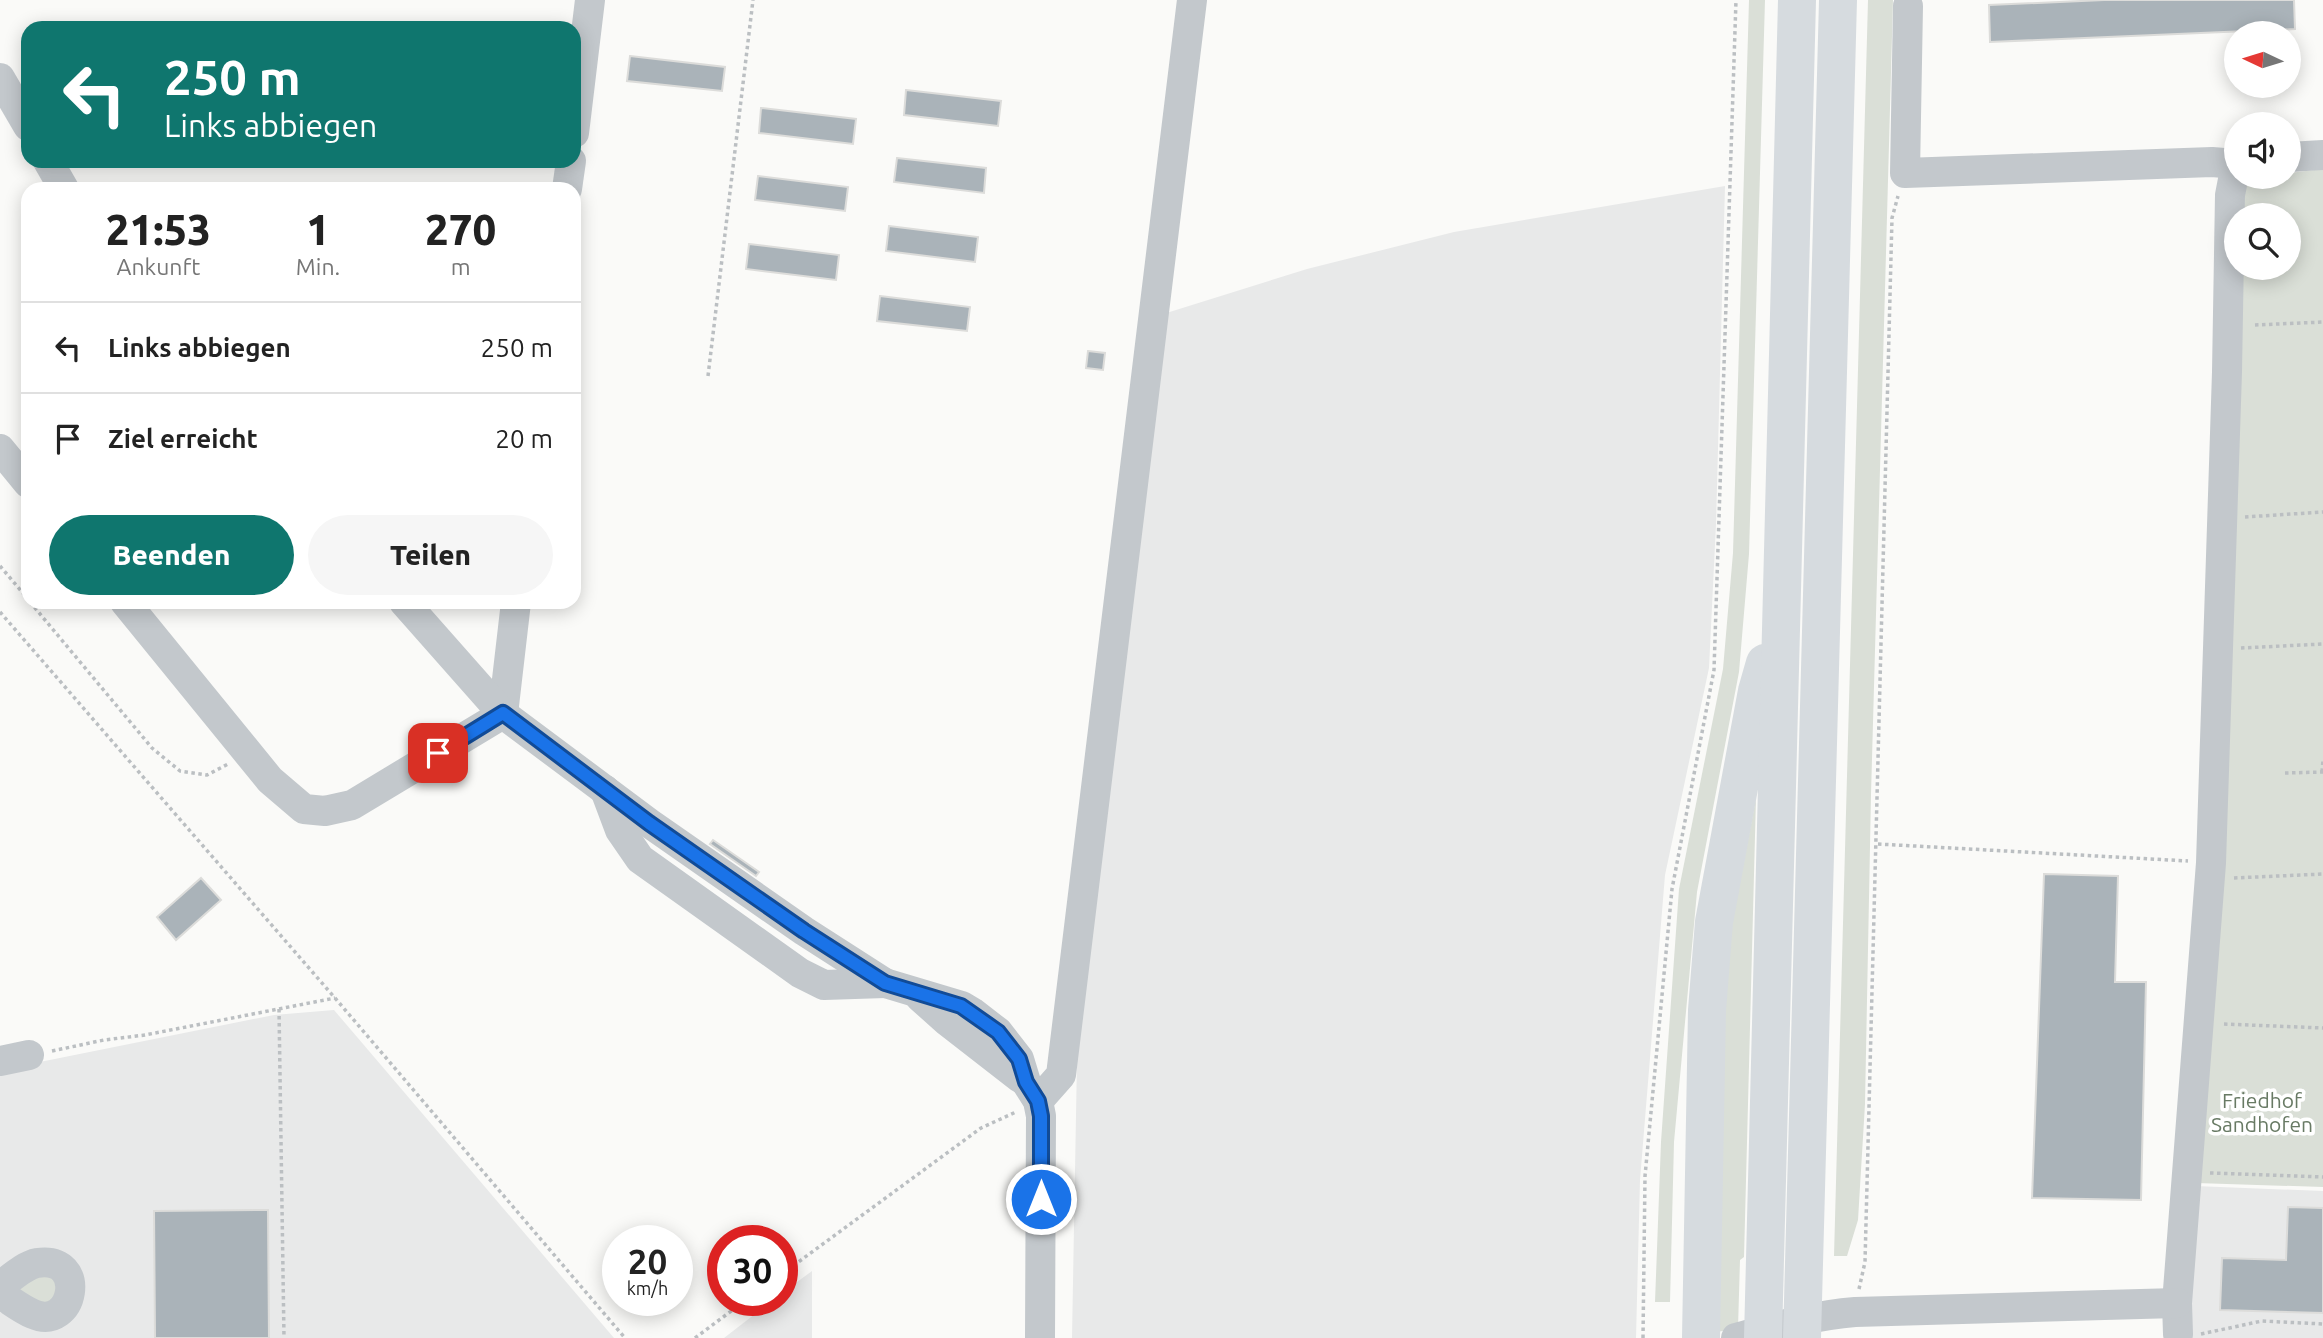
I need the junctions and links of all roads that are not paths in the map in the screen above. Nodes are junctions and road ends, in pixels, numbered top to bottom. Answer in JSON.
{"nodes":[{"id":1,"x":590,"y":0,"type":"edge"},
{"id":2,"x":1192,"y":0,"type":"edge"},
{"id":3,"x":1797,"y":0,"type":"edge"},
{"id":4,"x":1838,"y":0,"type":"edge"},
{"id":5,"x":1908,"y":6,"type":"dead end"},
{"id":6,"x":581,"y":75,"type":"edge"},
{"id":7,"x":0,"y":78,"type":"edge"},
{"id":8,"x":21,"y":114,"type":"edge"},
{"id":9,"x":2323,"y":155,"type":"edge"},
{"id":10,"x":2301,"y":156,"type":"edge"},
{"id":11,"x":2224,"y":163,"type":"edge"},
{"id":12,"x":2231,"y":189,"type":"edge"},
{"id":13,"x":0,"y":449,"type":"edge"},
{"id":14,"x":21,"y":474,"type":"edge"},
{"id":15,"x":1783,"y":608,"type":"junction"},
{"id":16,"x":131,"y":609,"type":"edge"},
{"id":17,"x":410,"y":609,"type":"edge"},
{"id":18,"x":515,"y":609,"type":"edge"},
{"id":19,"x":503,"y":713,"type":"junction"},
{"id":20,"x":29,"y":1055,"type":"dead end"},
{"id":21,"x":0,"y":1061,"type":"edge"},
{"id":22,"x":1032,"y":1092,"type":"junction"},
{"id":23,"x":0,"y":1286,"type":"edge"},
{"id":24,"x":0,"y":1294,"type":"edge"},
{"id":25,"x":2177,"y":1303,"type":"junction"},
{"id":26,"x":1763,"y":1324,"type":"edge"},
{"id":27,"x":2190,"y":1334,"type":"road end"},
{"id":28,"x":1713,"y":1335,"type":"edge"},
{"id":29,"x":1040,"y":1338,"type":"edge"},
{"id":30,"x":1802,"y":1338,"type":"edge"}],
"edges":[{"from":1,"to":6,"type":"street"},
{"from":2,"to":22,"type":"street"},
{"from":3,"to":15,"type":"highway"},
{"from":4,"to":30,"type":"highway"},
{"from":5,"to":11,"type":"street"},
{"from":7,"to":8,"type":"street"},
{"from":9,"to":10,"type":"street"},
{"from":12,"to":25,"type":"street"},
{"from":13,"to":14,"type":"street"},
{"from":15,"to":26,"type":"highway"},
{"from":15,"to":28,"type":"highway"},
{"from":16,"to":19,"type":"street"},
{"from":17,"to":19,"type":"street"},
{"from":18,"to":19,"type":"street"},
{"from":19,"to":22,"type":"street"},
{"from":20,"to":21,"type":"street"},
{"from":22,"to":29,"type":"street"},
{"from":23,"to":24,"type":"street"},
{"from":25,"to":27,"type":"street"},
{"from":25,"to":28,"type":"street"}]}
